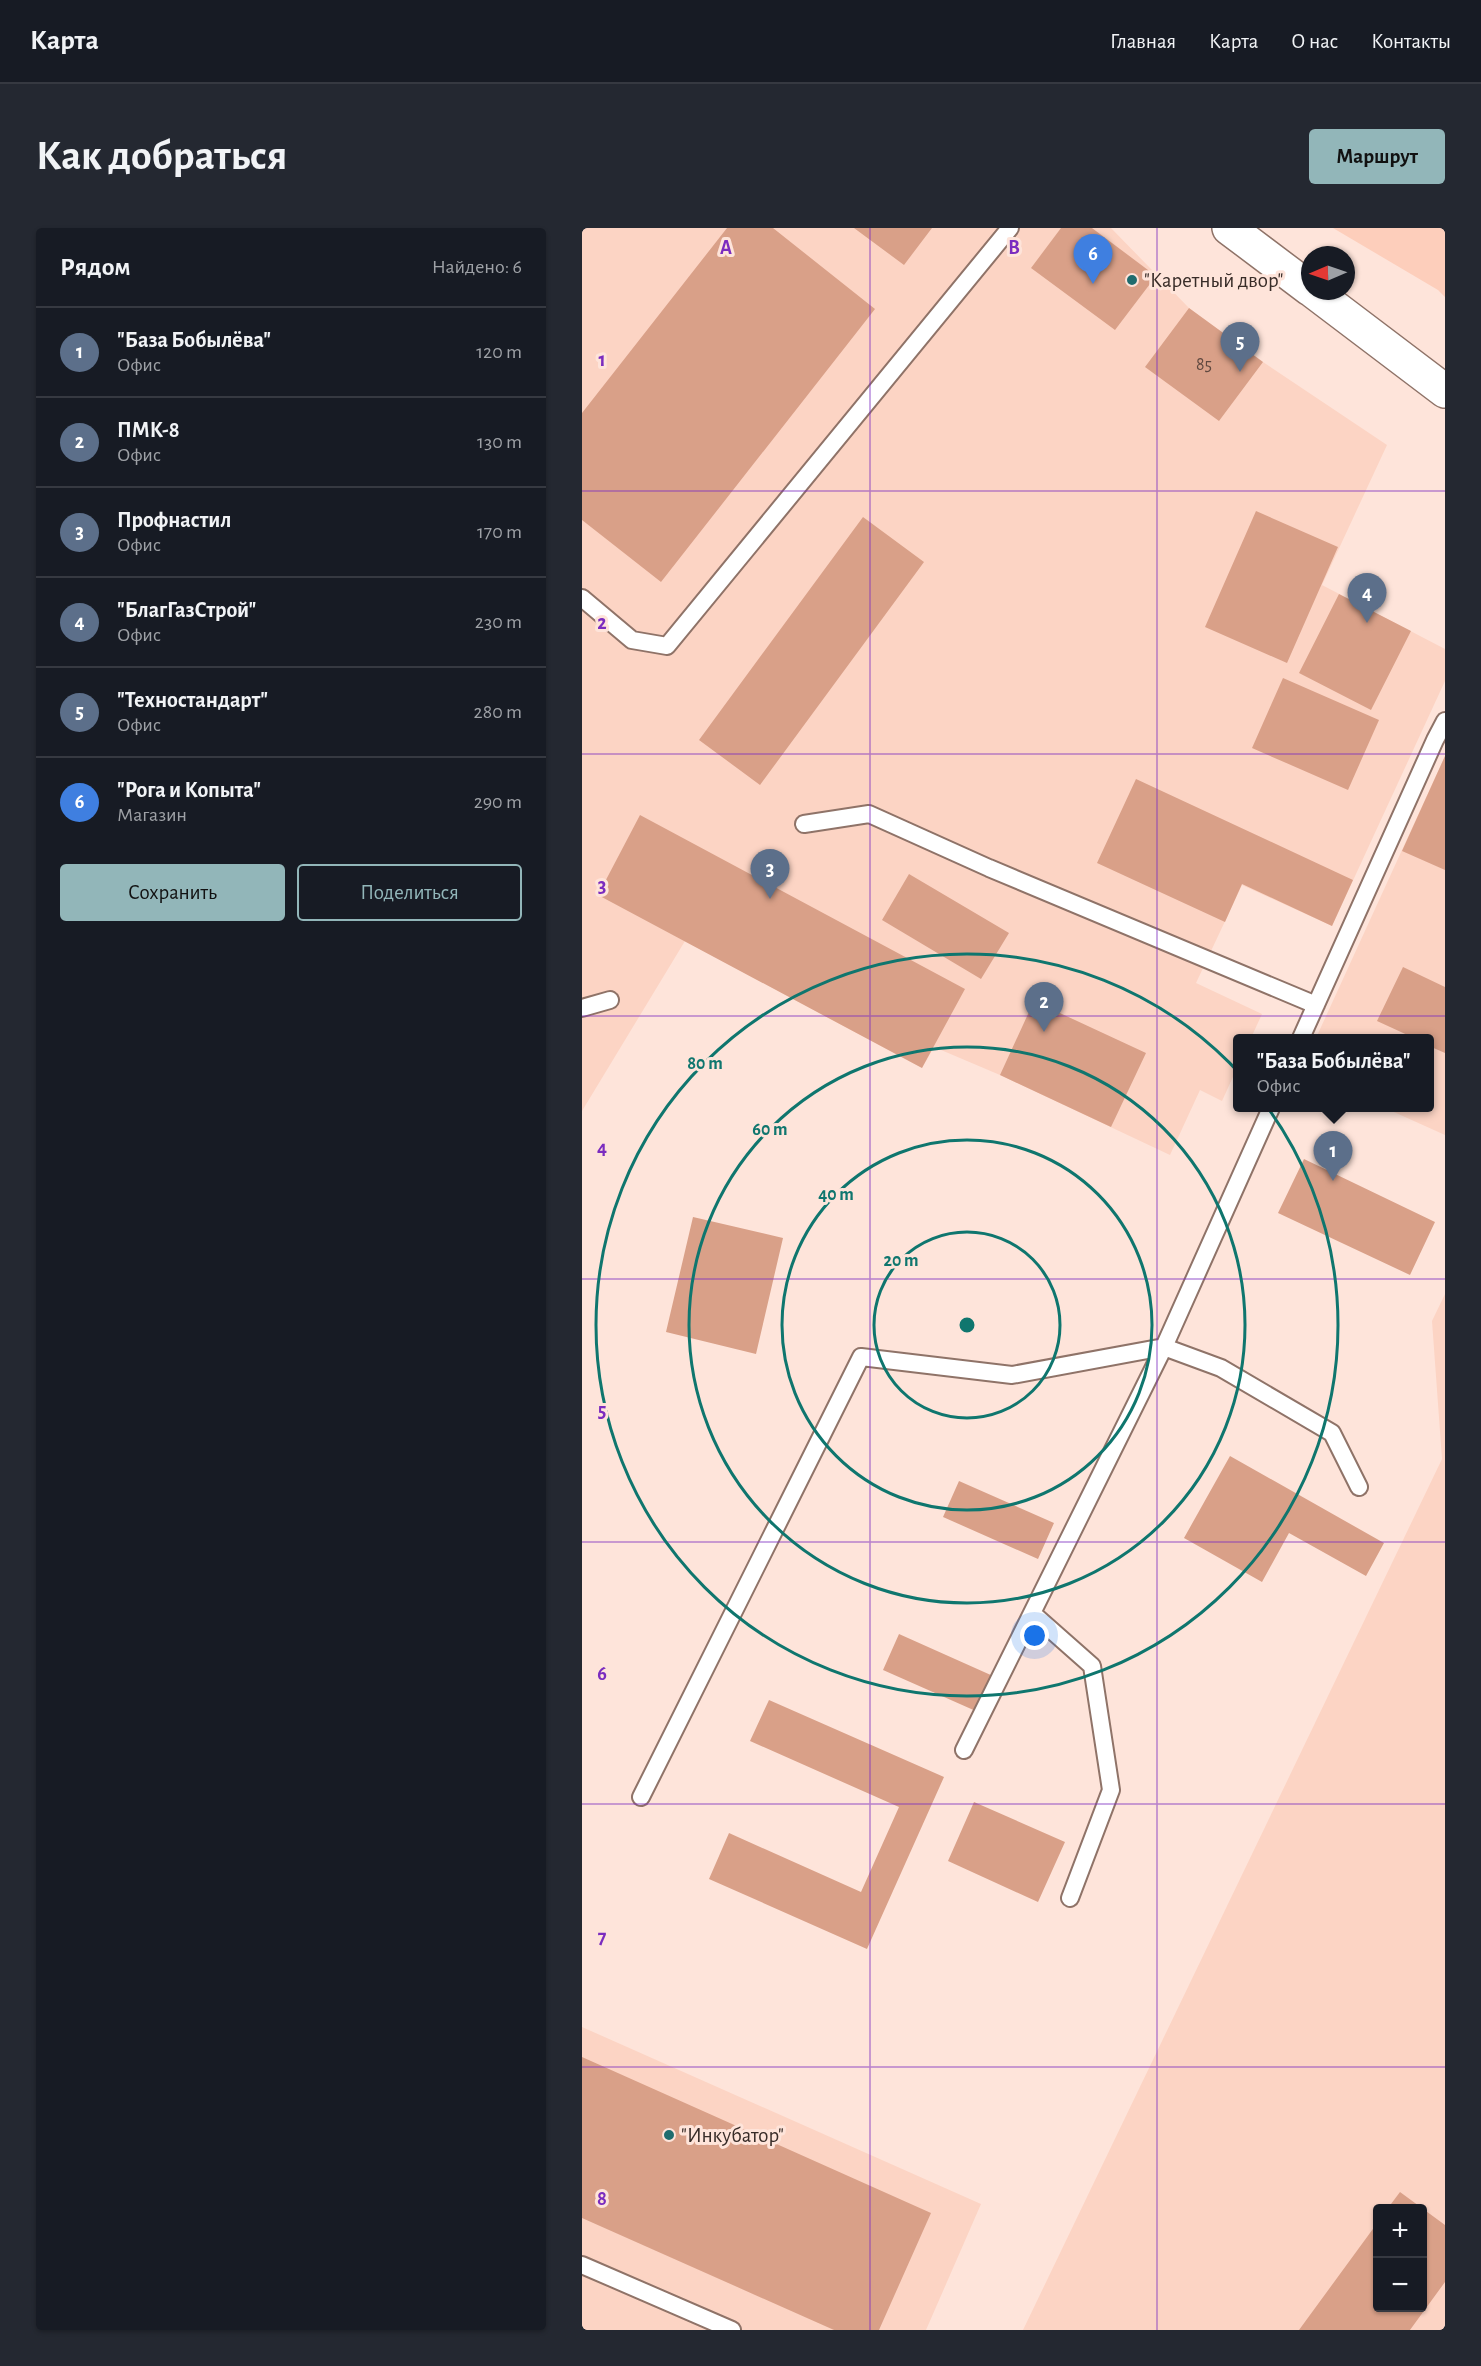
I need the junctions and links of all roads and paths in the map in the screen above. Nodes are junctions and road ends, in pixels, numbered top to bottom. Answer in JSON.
{"nodes":[{"id":1,"x":1010,"y":228,"type":"edge"},
{"id":2,"x":1230,"y":228,"type":"edge"},
{"id":3,"x":1301,"y":282,"type":"edge"},
{"id":4,"x":1324,"y":300,"type":"edge"},
{"id":5,"x":1445,"y":391,"type":"edge"},
{"id":6,"x":582,"y":598,"type":"edge"},
{"id":7,"x":1445,"y":721,"type":"edge"},
{"id":8,"x":804,"y":824,"type":"dead end"},
{"id":9,"x":610,"y":1000,"type":"dead end"},
{"id":10,"x":1316,"y":1005,"type":"junction"},
{"id":11,"x":582,"y":1008,"type":"edge"},
{"id":12,"x":1303,"y":1034,"type":"edge"},
{"id":13,"x":1269,"y":1112,"type":"edge"},
{"id":14,"x":1164,"y":1347,"type":"junction"},
{"id":15,"x":1359,"y":1487,"type":"dead end"},
{"id":16,"x":1032,"y":1613,"type":"junction"},
{"id":17,"x":964,"y":1750,"type":"dead end"},
{"id":18,"x":640,"y":1797,"type":"dead end"},
{"id":19,"x":1070,"y":1898,"type":"dead end"},
{"id":20,"x":582,"y":2265,"type":"edge"},
{"id":21,"x":732,"y":2330,"type":"edge"}],
"edges":[{"from":1,"to":6,"type":"lane"},
{"from":2,"to":3,"type":"main road"},
{"from":4,"to":5,"type":"main road"},
{"from":7,"to":10,"type":"lane"},
{"from":8,"to":10,"type":"lane"},
{"from":9,"to":11,"type":"lane"},
{"from":10,"to":12,"type":"lane"},
{"from":13,"to":14,"type":"lane"},
{"from":14,"to":15,"type":"lane"},
{"from":14,"to":16,"type":"lane"},
{"from":14,"to":18,"type":"lane"},
{"from":16,"to":17,"type":"lane"},
{"from":16,"to":19,"type":"lane"},
{"from":20,"to":21,"type":"lane"}]}
